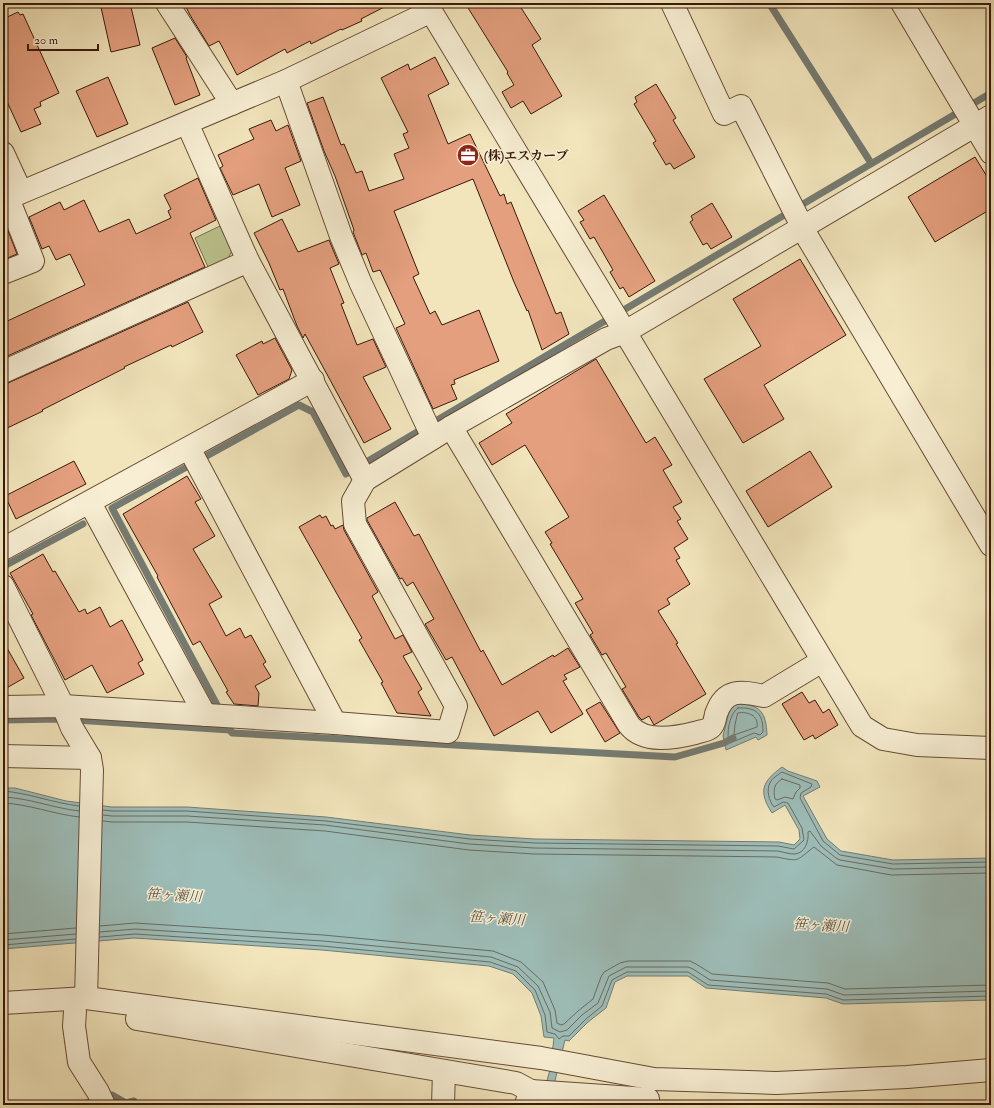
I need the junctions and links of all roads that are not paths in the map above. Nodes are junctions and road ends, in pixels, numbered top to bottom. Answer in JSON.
{"nodes":[{"id":1,"x":167,"y":3,"type":"edge"},
{"id":2,"x":672,"y":3,"type":"edge"},
{"id":3,"x":902,"y":3,"type":"edge"},
{"id":4,"x":430,"y":5,"type":"edge"},
{"id":5,"x":286,"y":81,"type":"junction"},
{"id":6,"x":232,"y":104,"type":"junction"},
{"id":7,"x":974,"y":115,"type":"edge"},
{"id":8,"x":187,"y":122,"type":"junction"},
{"id":9,"x":3,"y":153,"type":"edge"},
{"id":10,"x":991,"y":153,"type":"edge"},
{"id":11,"x":11,"y":197,"type":"edge"},
{"id":12,"x":796,"y":216,"type":"junction"},
{"id":13,"x":248,"y":261,"type":"junction"},
{"id":14,"x":3,"y":273,"type":"edge"},
{"id":15,"x":618,"y":320,"type":"junction"},
{"id":16,"x":3,"y":372,"type":"edge"},
{"id":17,"x":313,"y":380,"type":"junction"},
{"id":18,"x":434,"y":428,"type":"junction"},
{"id":19,"x":194,"y":458,"type":"junction"},
{"id":20,"x":360,"y":471,"type":"junction"},
{"id":21,"x":90,"y":503,"type":"junction"},
{"id":22,"x":991,"y":545,"type":"edge"},
{"id":23,"x":3,"y":550,"type":"edge"},
{"id":24,"x":3,"y":586,"type":"edge"},
{"id":25,"x":822,"y":661,"type":"junction"},
{"id":26,"x":3,"y":707,"type":"edge"},
{"id":27,"x":67,"y":715,"type":"junction"},
{"id":28,"x":218,"y":716,"type":"junction"},
{"id":29,"x":335,"y":723,"type":"junction"},
{"id":30,"x":991,"y":748,"type":"edge"},
{"id":31,"x":3,"y":756,"type":"edge"},
{"id":32,"x":91,"y":764,"type":"junction"},
{"id":33,"x":83,"y":999,"type":"junction"},
{"id":34,"x":3,"y":1003,"type":"edge"},
{"id":35,"x":3,"y":1017,"type":"edge"},
{"id":36,"x":991,"y":1070,"type":"edge"},
{"id":37,"x":444,"y":1071,"type":"junction"},
{"id":38,"x":654,"y":1094,"type":"edge"},
{"id":39,"x":538,"y":1095,"type":"edge"},
{"id":40,"x":102,"y":1100,"type":"edge"},
{"id":41,"x":443,"y":1105,"type":"edge"}],
"edges":[{"from":1,"to":6,"type":"street"},
{"from":2,"to":12,"type":"street"},
{"from":3,"to":7,"type":"street"},
{"from":4,"to":5,"type":"street"},
{"from":4,"to":15,"type":"street"},
{"from":5,"to":6,"type":"street"},
{"from":5,"to":18,"type":"street"},
{"from":6,"to":8,"type":"street"},
{"from":7,"to":10,"type":"street"},
{"from":7,"to":12,"type":"street"},
{"from":8,"to":11,"type":"street"},
{"from":8,"to":13,"type":"street"},
{"from":9,"to":11,"type":"street"},
{"from":11,"to":14,"type":"street"},
{"from":12,"to":15,"type":"street"},
{"from":12,"to":22,"type":"street"},
{"from":13,"to":16,"type":"street"},
{"from":13,"to":17,"type":"street"},
{"from":15,"to":18,"type":"street"},
{"from":15,"to":25,"type":"street"},
{"from":17,"to":19,"type":"street"},
{"from":17,"to":20,"type":"street"},
{"from":18,"to":20,"type":"street"},
{"from":18,"to":25,"type":"street"},
{"from":19,"to":21,"type":"street"},
{"from":19,"to":29,"type":"street"},
{"from":20,"to":29,"type":"street"},
{"from":21,"to":23,"type":"street"},
{"from":21,"to":28,"type":"street"},
{"from":24,"to":27,"type":"street"},
{"from":25,"to":30,"type":"street"},
{"from":26,"to":27,"type":"street"},
{"from":27,"to":28,"type":"street"},
{"from":27,"to":32,"type":"street"},
{"from":28,"to":29,"type":"street"},
{"from":31,"to":32,"type":"street"},
{"from":32,"to":33,"type":"street"},
{"from":33,"to":34,"type":"street"},
{"from":33,"to":35,"type":"street"},
{"from":33,"to":37,"type":"street"},
{"from":33,"to":38,"type":"street"},
{"from":33,"to":40,"type":"street"},
{"from":36,"to":38,"type":"street"},
{"from":37,"to":39,"type":"street"},
{"from":37,"to":41,"type":"street"},
{"from":38,"to":39,"type":"street"}]}
